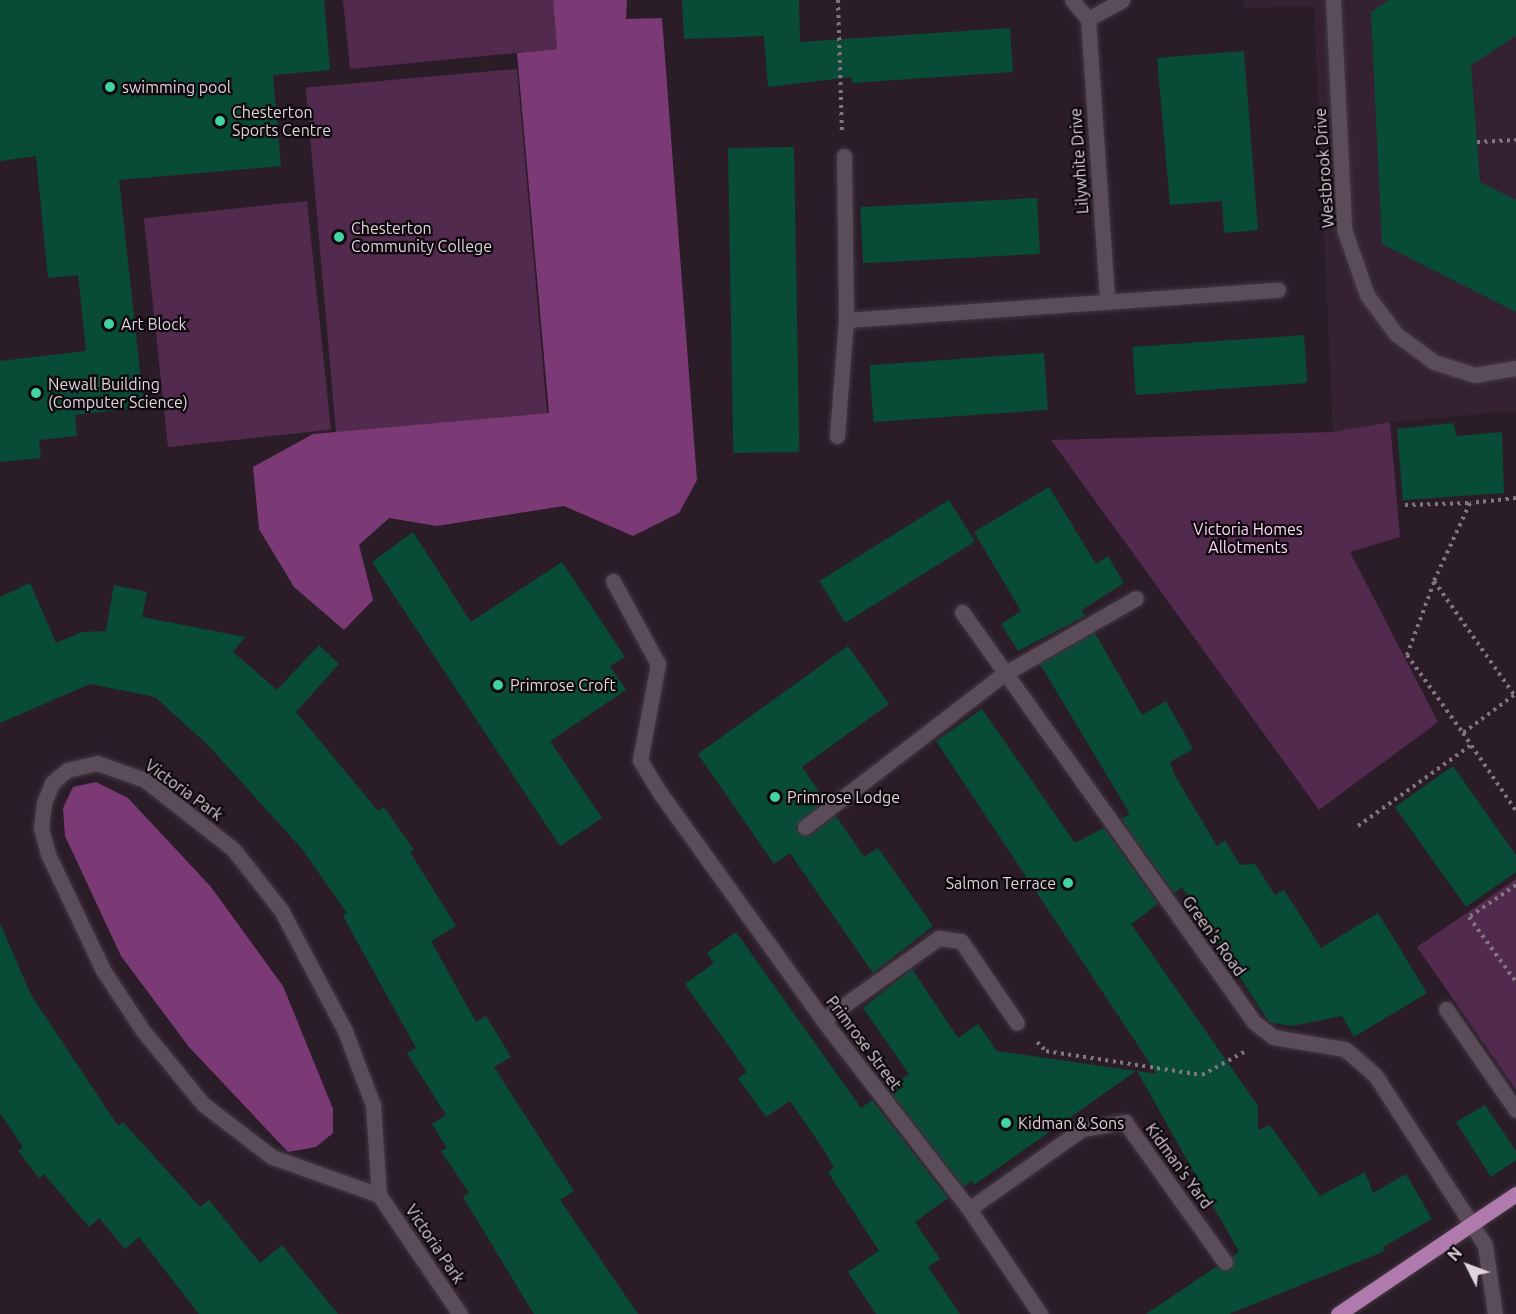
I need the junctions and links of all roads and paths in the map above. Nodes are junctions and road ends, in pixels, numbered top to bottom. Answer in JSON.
{"nodes":[{"id":1,"x":838,"y":0,"type":"edge"},
{"id":2,"x":1072,"y":0,"type":"edge"},
{"id":3,"x":1122,"y":0,"type":"edge"},
{"id":4,"x":1333,"y":0,"type":"edge"},
{"id":5,"x":1088,"y":19,"type":"junction"},
{"id":6,"x":1516,"y":140,"type":"edge"},
{"id":7,"x":1477,"y":142,"type":"dead end"},
{"id":8,"x":844,"y":156,"type":"joint"},
{"id":9,"x":1278,"y":290,"type":"dead end"},
{"id":10,"x":1107,"y":300,"type":"junction"},
{"id":11,"x":846,"y":320,"type":"junction"},
{"id":12,"x":1516,"y":368,"type":"edge"},
{"id":13,"x":837,"y":436,"type":"dead end"},
{"id":14,"x":1516,"y":498,"type":"edge"},
{"id":15,"x":1470,"y":503,"type":"junction"},
{"id":16,"x":1405,"y":505,"type":"dead end"},
{"id":17,"x":613,"y":581,"type":"dead end"},
{"id":18,"x":1434,"y":581,"type":"junction"},
{"id":19,"x":1136,"y":598,"type":"dead end"},
{"id":20,"x":962,"y":612,"type":"dead end"},
{"id":21,"x":1004,"y":674,"type":"junction"},
{"id":22,"x":1462,"y":733,"type":"junction"},
{"id":23,"x":1471,"y":745,"type":"junction"},
{"id":24,"x":1516,"y":811,"type":"edge"},
{"id":25,"x":1358,"y":826,"type":"dead end"},
{"id":26,"x":805,"y":827,"type":"dead end"},
{"id":27,"x":1516,"y":885,"type":"edge"},
{"id":28,"x":1516,"y":982,"type":"edge"},
{"id":29,"x":1446,"y":1009,"type":"dead end"},
{"id":30,"x":823,"y":1020,"type":"junction"},
{"id":31,"x":1017,"y":1023,"type":"joint"},
{"id":32,"x":1273,"y":1038,"type":"junction"},
{"id":33,"x":1516,"y":1110,"type":"edge"},
{"id":34,"x":1516,"y":1194,"type":"edge"},
{"id":35,"x":379,"y":1195,"type":"junction"},
{"id":36,"x":969,"y":1209,"type":"junction"},
{"id":37,"x":1472,"y":1225,"type":"junction"},
{"id":38,"x":1225,"y":1262,"type":"dead end"},
{"id":39,"x":460,"y":1314,"type":"edge"},
{"id":40,"x":1040,"y":1314,"type":"edge"},
{"id":41,"x":1338,"y":1314,"type":"edge"},
{"id":42,"x":1495,"y":1314,"type":"edge"}],
"edges":[{"from":1,"to":8,"type":"path"},
{"from":2,"to":5,"type":"street"},
{"from":3,"to":5,"type":"street"},
{"from":4,"to":12,"type":"street","name":"Westbrook Drive"},
{"from":5,"to":10,"type":"street","name":"Lilywhite Drive"},
{"from":6,"to":7,"type":"path"},
{"from":8,"to":11,"type":"street"},
{"from":9,"to":10,"type":"street"},
{"from":10,"to":11,"type":"street"},
{"from":11,"to":13,"type":"street"},
{"from":14,"to":15,"type":"path"},
{"from":15,"to":16,"type":"path"},
{"from":15,"to":18,"type":"path"},
{"from":17,"to":30,"type":"street","name":"Primrose Street"},
{"from":18,"to":22,"type":"path"},
{"from":18,"to":22,"type":"path"},
{"from":19,"to":21,"type":"street"},
{"from":20,"to":21,"type":"street","name":"Green's Road"},
{"from":21,"to":26,"type":"street"},
{"from":21,"to":32,"type":"street","name":"Green's Road"},
{"from":22,"to":23,"type":"path"},
{"from":23,"to":24,"type":"path"},
{"from":23,"to":25,"type":"path"},
{"from":27,"to":28,"type":"path"},
{"from":29,"to":33,"type":"street"},
{"from":30,"to":31,"type":"street"},
{"from":30,"to":36,"type":"street","name":"Primrose Street"},
{"from":31,"to":32,"type":"path"},
{"from":32,"to":37,"type":"street"},
{"from":34,"to":37,"type":"main road"},
{"from":35,"to":35,"type":"street","name":"Victoria Park"},
{"from":35,"to":39,"type":"street","name":"Victoria Park"},
{"from":36,"to":38,"type":"street","name":"Kidman's Yard"},
{"from":36,"to":40,"type":"street","name":"Primrose Street"},
{"from":37,"to":41,"type":"main road"},
{"from":37,"to":42,"type":"street"}]}
